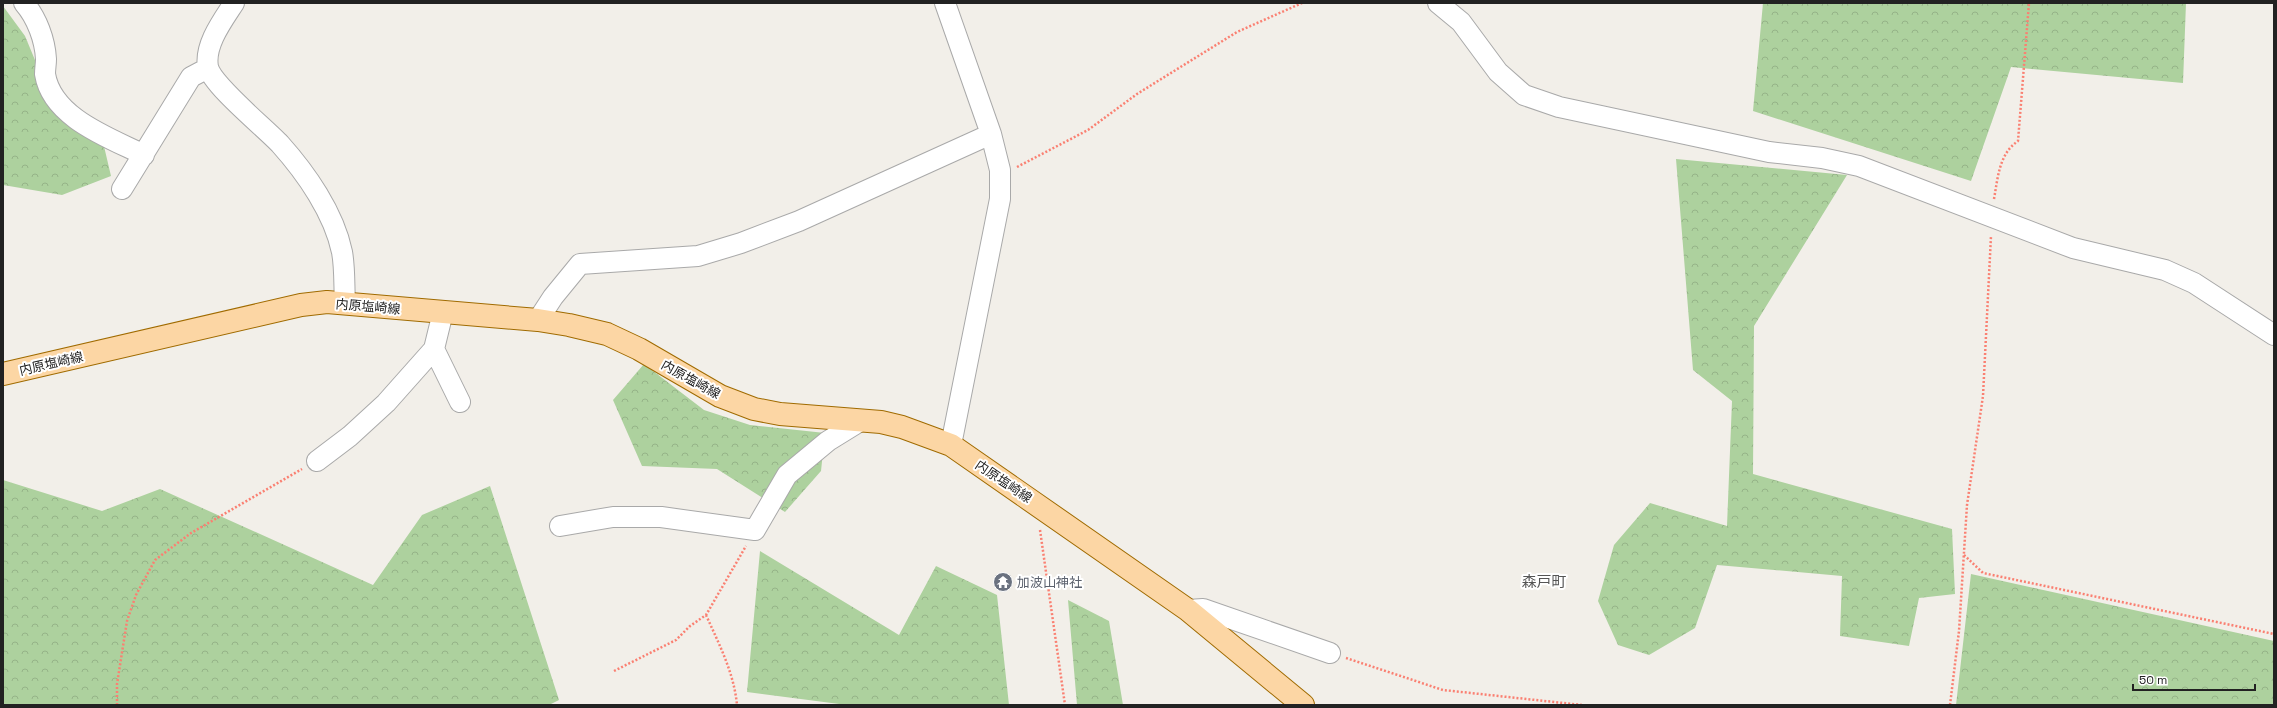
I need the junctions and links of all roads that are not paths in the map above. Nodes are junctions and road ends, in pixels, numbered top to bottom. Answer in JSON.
{"nodes":[{"id":1,"x":24,"y":3,"type":"edge"},
{"id":2,"x":234,"y":3,"type":"edge"},
{"id":3,"x":945,"y":3,"type":"edge"},
{"id":4,"x":1438,"y":3,"type":"edge"},
{"id":5,"x":208,"y":68,"type":"junction"},
{"id":6,"x":990,"y":134,"type":"junction"},
{"id":7,"x":144,"y":155,"type":"junction"},
{"id":8,"x":122,"y":189,"type":"dead end"},
{"id":9,"x":345,"y":303,"type":"junction"},
{"id":10,"x":443,"y":312,"type":"junction"},
{"id":11,"x":538,"y":320,"type":"junction"},
{"id":12,"x":2274,"y":335,"type":"edge"},
{"id":13,"x":434,"y":349,"type":"junction"},
{"id":14,"x":3,"y":374,"type":"edge"},
{"id":15,"x":460,"y":402,"type":"dead end"},
{"id":16,"x":862,"y":420,"type":"junction"},
{"id":17,"x":951,"y":445,"type":"junction"},
{"id":18,"x":316,"y":461,"type":"road end"},
{"id":19,"x":560,"y":526,"type":"dead end"},
{"id":20,"x":1188,"y":610,"type":"junction"},
{"id":21,"x":1330,"y":653,"type":"road end"},
{"id":22,"x":1303,"y":705,"type":"edge"}],
"edges":[{"from":1,"to":7,"type":"street"},
{"from":2,"to":5,"type":"street"},
{"from":3,"to":6,"type":"street"},
{"from":4,"to":12,"type":"street"},
{"from":5,"to":7,"type":"street"},
{"from":5,"to":9,"type":"street"},
{"from":6,"to":11,"type":"street"},
{"from":6,"to":17,"type":"street"},
{"from":7,"to":8,"type":"street"},
{"from":9,"to":10,"type":"main road","name":"内原塩崎線"},
{"from":9,"to":14,"type":"main road","name":"内原塩崎線"},
{"from":10,"to":11,"type":"main road","name":"内原塩崎線"},
{"from":10,"to":13,"type":"street"},
{"from":11,"to":16,"type":"main road","name":"内原塩崎線"},
{"from":13,"to":15,"type":"street"},
{"from":13,"to":18,"type":"street"},
{"from":16,"to":17,"type":"main road","name":"内原塩崎線"},
{"from":16,"to":19,"type":"street"},
{"from":17,"to":20,"type":"main road","name":"内原塩崎線"},
{"from":20,"to":21,"type":"street"},
{"from":20,"to":22,"type":"main road","name":"内原塩崎線"}]}
